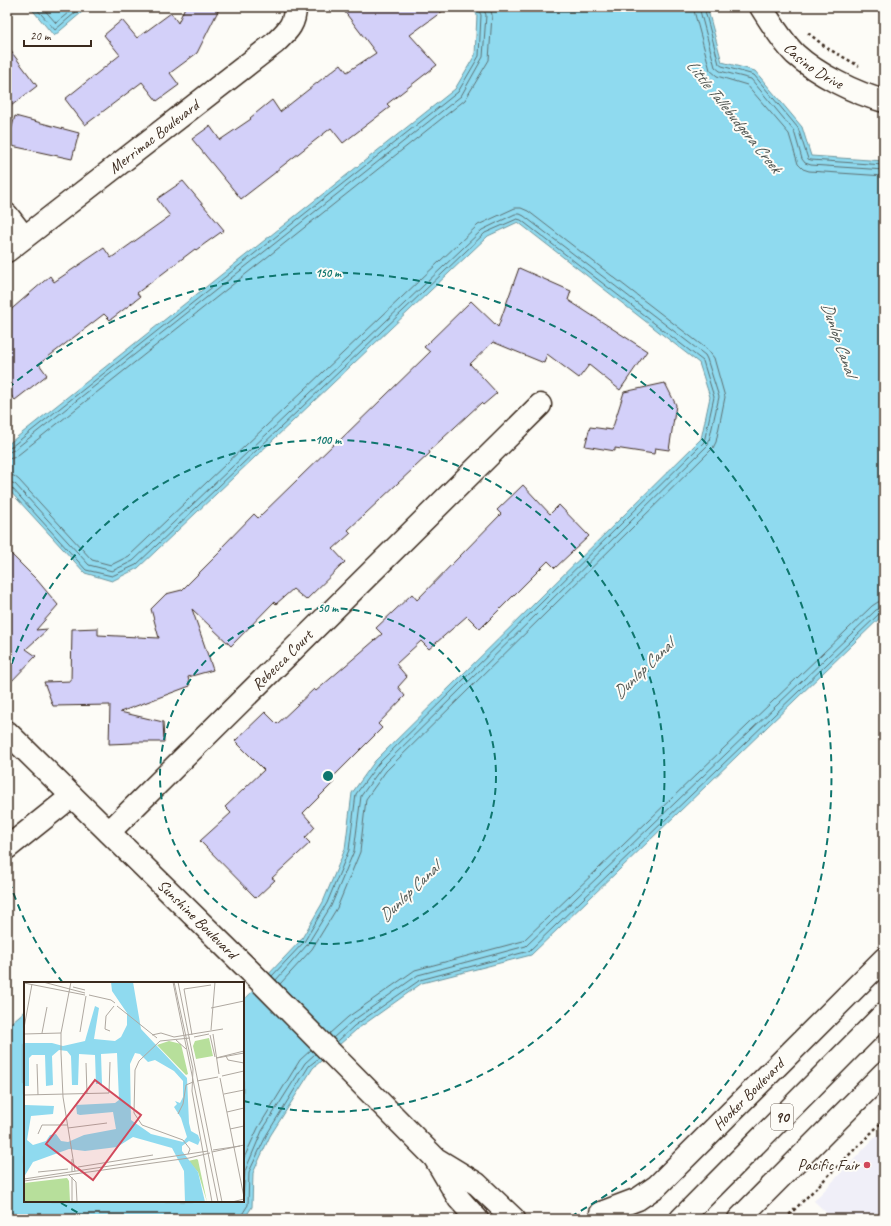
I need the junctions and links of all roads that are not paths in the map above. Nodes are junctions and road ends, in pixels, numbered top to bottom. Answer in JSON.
{"nodes":[{"id":1,"x":761,"y":7,"type":"edge"},
{"id":2,"x":295,"y":12,"type":"edge"},
{"id":3,"x":884,"y":101,"type":"edge"},
{"id":4,"x":7,"y":215,"type":"edge"},
{"id":5,"x":24,"y":237,"type":"junction"},
{"id":6,"x":7,"y":251,"type":"edge"},
{"id":7,"x":540,"y":405,"type":"dead end"},
{"id":8,"x":7,"y":732,"type":"edge"},
{"id":9,"x":72,"y":796,"type":"junction"},
{"id":10,"x":109,"y":832,"type":"junction"},
{"id":11,"x":7,"y":848,"type":"edge"},
{"id":12,"x":884,"y":959,"type":"edge"},
{"id":13,"x":884,"y":1014,"type":"edge"},
{"id":14,"x":884,"y":1072,"type":"edge"},
{"id":15,"x":436,"y":1159,"type":"junction"},
{"id":16,"x":600,"y":1213,"type":"dead end"},
{"id":17,"x":477,"y":1219,"type":"edge"},
{"id":18,"x":514,"y":1219,"type":"edge"},
{"id":19,"x":681,"y":1219,"type":"edge"},
{"id":20,"x":739,"y":1219,"type":"edge"}],
"edges":[{"from":1,"to":3,"type":"street","name":"Casino Drive"},
{"from":2,"to":5,"type":"street","name":"Merrimac Boulevard"},
{"from":4,"to":5,"type":"street"},
{"from":5,"to":6,"type":"street","name":"Merrimac Boulevard"},
{"from":7,"to":10,"type":"street","name":"Rebecca Court"},
{"from":8,"to":9,"type":"street","name":"Sunshine Boulevard"},
{"from":9,"to":10,"type":"street","name":"Sunshine Boulevard"},
{"from":9,"to":11,"type":"street"},
{"from":10,"to":15,"type":"street","name":"Sunshine Boulevard"},
{"from":12,"to":16,"type":"street","name":"Hooker Boulevard"},
{"from":13,"to":19,"type":"street","number":"90"},
{"from":14,"to":20,"type":"street"},
{"from":15,"to":17,"type":"street","name":"Sunshine Boulevard"},
{"from":15,"to":18,"type":"street","name":"Sunshine Boulevard"}]}
